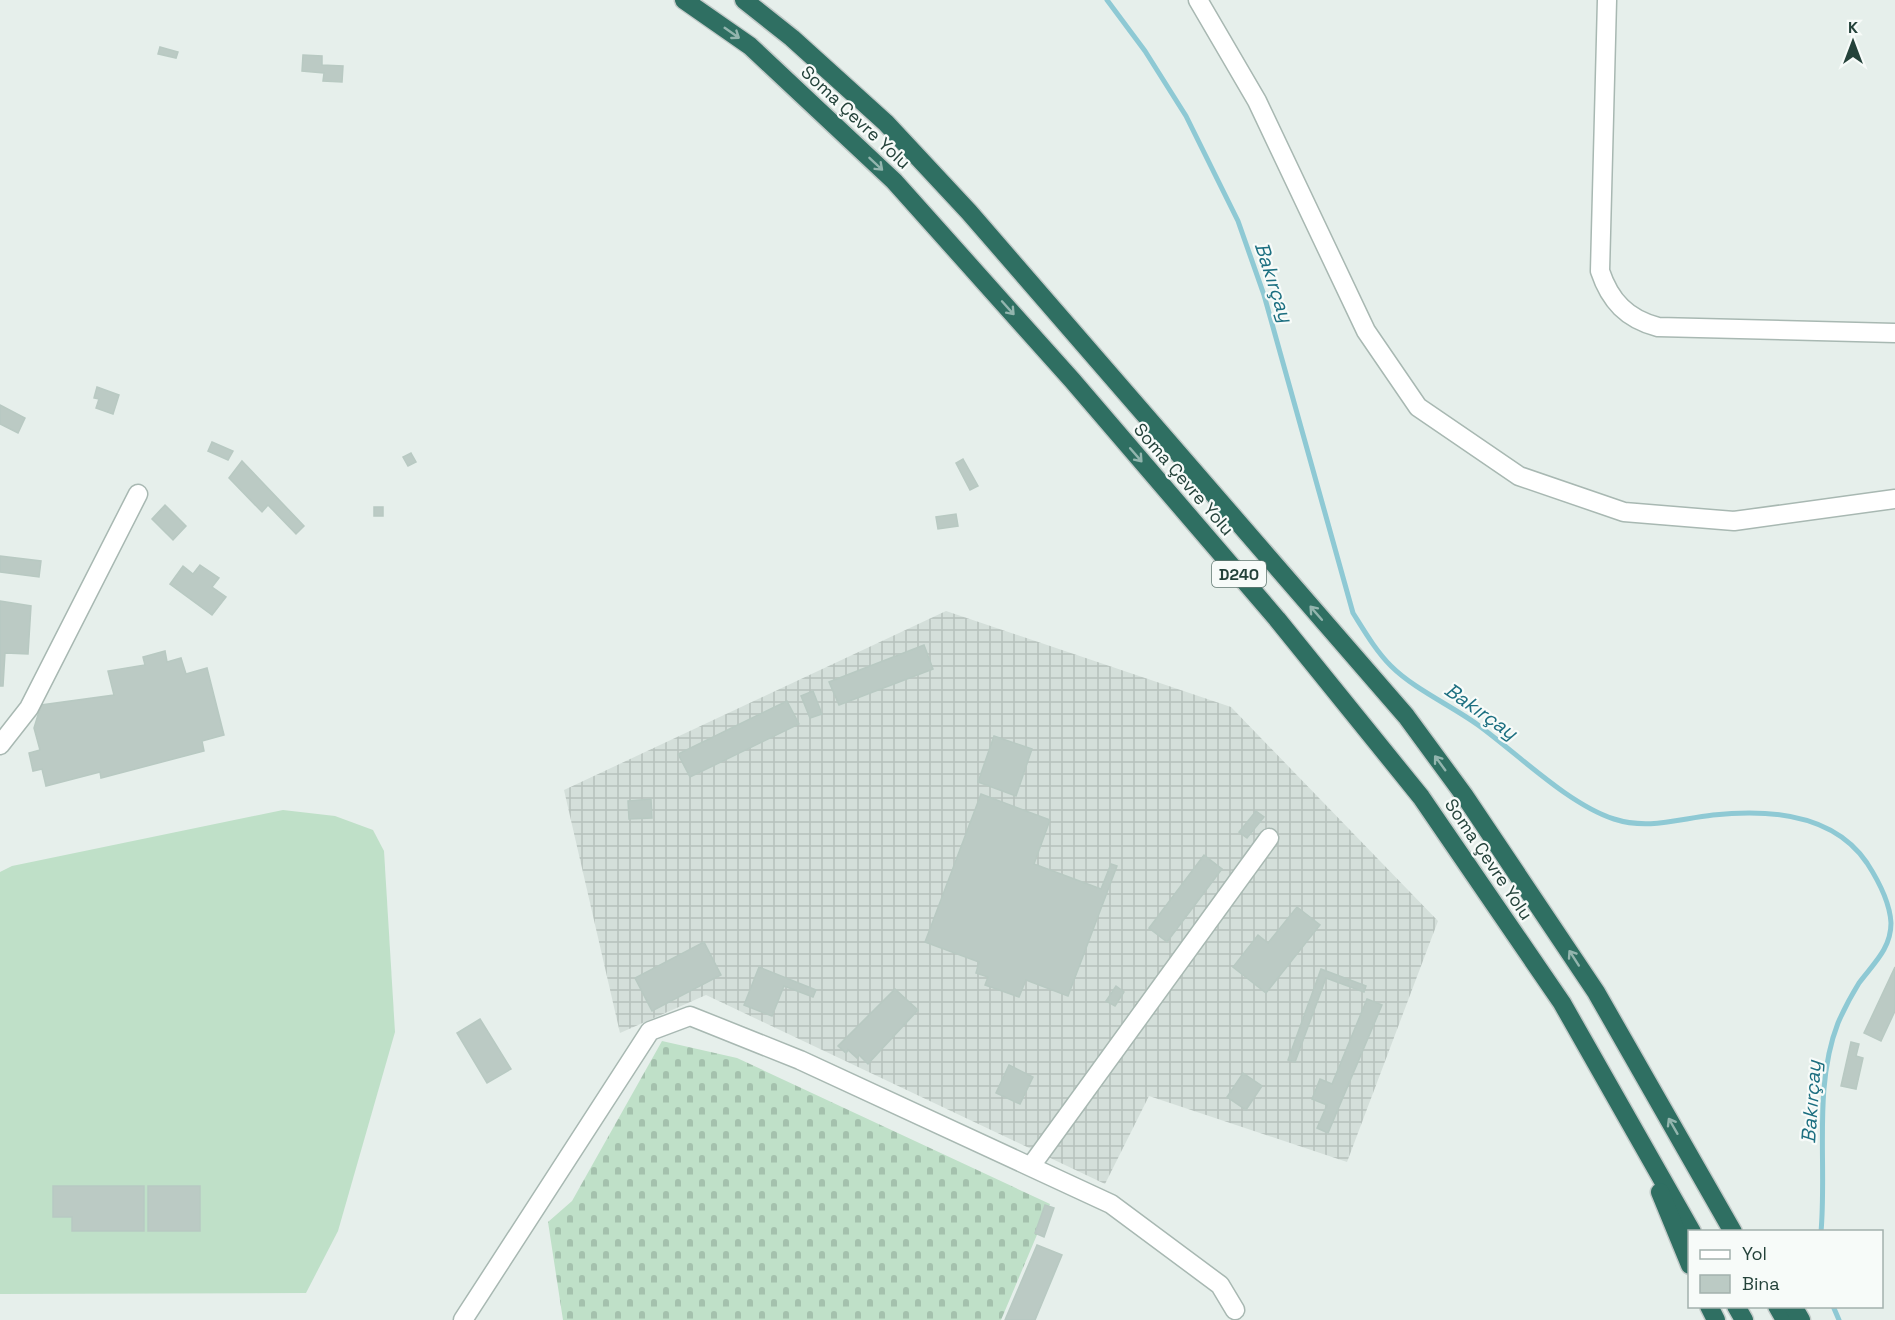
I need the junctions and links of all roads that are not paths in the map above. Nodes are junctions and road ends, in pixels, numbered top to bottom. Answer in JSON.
{"nodes":[{"id":1,"x":684,"y":0,"type":"edge"},
{"id":2,"x":744,"y":0,"type":"edge"},
{"id":3,"x":1198,"y":0,"type":"edge"},
{"id":4,"x":1607,"y":0,"type":"edge"},
{"id":5,"x":1895,"y":333,"type":"edge"},
{"id":6,"x":138,"y":494,"type":"dead end"},
{"id":7,"x":1895,"y":499,"type":"edge"},
{"id":8,"x":0,"y":745,"type":"edge"},
{"id":9,"x":1269,"y":838,"type":"dead end"},
{"id":10,"x":1642,"y":1145,"type":"junction"},
{"id":11,"x":1692,"y":1160,"type":"junction"},
{"id":12,"x":1031,"y":1166,"type":"junction"},
{"id":13,"x":1691,"y":1230,"type":"edge"},
{"id":14,"x":1732,"y":1230,"type":"edge"},
{"id":15,"x":1744,"y":1230,"type":"edge"},
{"id":16,"x":1688,"y":1263,"type":"edge"},
{"id":17,"x":1235,"y":1310,"type":"dead end"},
{"id":18,"x":463,"y":1320,"type":"edge"}],
"edges":[{"from":1,"to":10,"type":"highway","name":"Soma Çevre Yolu","number":"D240","one_way":true},
{"from":11,"to":2,"type":"highway","name":"Soma Çevre Yolu","number":"D240","one_way":true},
{"from":3,"to":7,"type":"street"},
{"from":4,"to":5,"type":"street"},
{"from":6,"to":8,"type":"street"},
{"from":9,"to":12,"type":"street"},
{"from":10,"to":13,"type":"highway","name":"Soma Çevre Yolu","number":"D240"},
{"from":10,"to":16,"type":"highway"},
{"from":11,"to":14,"type":"highway","name":"Soma Çevre Yolu","number":"D240"},
{"from":11,"to":15,"type":"highway"},
{"from":12,"to":17,"type":"street"},
{"from":12,"to":18,"type":"street"}]}
